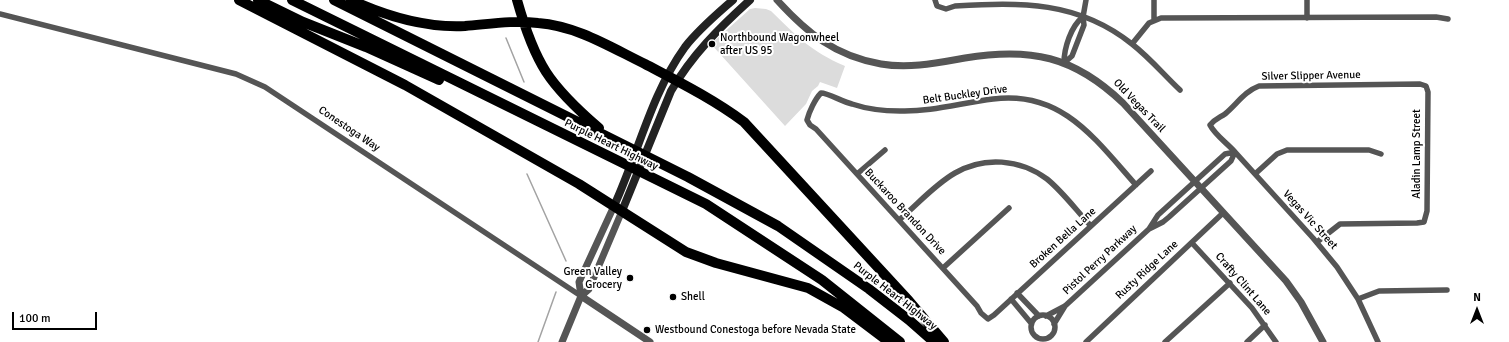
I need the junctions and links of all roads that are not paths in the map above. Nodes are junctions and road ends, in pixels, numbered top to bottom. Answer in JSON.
{"nodes":[{"id":1,"x":240,"y":0,"type":"edge"},
{"id":2,"x":258,"y":0,"type":"edge"},
{"id":3,"x":292,"y":0,"type":"edge"},
{"id":4,"x":334,"y":0,"type":"edge"},
{"id":5,"x":351,"y":0,"type":"edge"},
{"id":6,"x":517,"y":0,"type":"edge"},
{"id":7,"x":733,"y":0,"type":"edge"},
{"id":8,"x":750,"y":0,"type":"edge"},
{"id":9,"x":778,"y":0,"type":"edge"},
{"id":10,"x":934,"y":0,"type":"edge"},
{"id":11,"x":1086,"y":0,"type":"edge"},
{"id":12,"x":1154,"y":0,"type":"edge"},
{"id":13,"x":1307,"y":0,"type":"edge"},
{"id":14,"x":1007,"y":2,"type":"edge"},
{"id":15,"x":0,"y":14,"type":"edge"},
{"id":16,"x":1083,"y":17,"type":"junction"},
{"id":17,"x":1307,"y":18,"type":"junction"},
{"id":18,"x":1154,"y":19,"type":"junction"},
{"id":19,"x":1448,"y":19,"type":"dead end"},
{"id":20,"x":1132,"y":44,"type":"junction"},
{"id":21,"x":1064,"y":63,"type":"junction"},
{"id":22,"x":668,"y":75,"type":"junction"},
{"id":23,"x":678,"y":80,"type":"junction"},
{"id":24,"x":1426,"y":86,"type":"joint"},
{"id":25,"x":1180,"y":90,"type":"dead end"},
{"id":26,"x":807,"y":120,"type":"joint"},
{"id":27,"x":1210,"y":125,"type":"joint"},
{"id":28,"x":562,"y":134,"type":"junction"},
{"id":29,"x":610,"y":138,"type":"junction"},
{"id":30,"x":885,"y":150,"type":"dead end"},
{"id":31,"x":1235,"y":152,"type":"junction"},
{"id":32,"x":1381,"y":154,"type":"dead end"},
{"id":33,"x":1151,"y":171,"type":"dead end"},
{"id":34,"x":857,"y":174,"type":"junction"},
{"id":35,"x":1255,"y":174,"type":"junction"},
{"id":36,"x":1195,"y":182,"type":"junction"},
{"id":37,"x":1136,"y":184,"type":"junction"},
{"id":38,"x":1200,"y":188,"type":"junction"},
{"id":39,"x":618,"y":208,"type":"junction"},
{"id":40,"x":1009,"y":208,"type":"dead end"},
{"id":41,"x":1223,"y":213,"type":"junction"},
{"id":42,"x":899,"y":220,"type":"junction"},
{"id":43,"x":1090,"y":226,"type":"junction"},
{"id":44,"x":1148,"y":229,"type":"junction"},
{"id":45,"x":1192,"y":242,"type":"junction"},
{"id":46,"x":1317,"y":242,"type":"junction"},
{"id":47,"x":943,"y":268,"type":"junction"},
{"id":48,"x":1230,"y":283,"type":"junction"},
{"id":49,"x":1447,"y":290,"type":"dead end"},
{"id":50,"x":1018,"y":292,"type":"junction"},
{"id":51,"x":581,"y":296,"type":"junction"},
{"id":52,"x":1011,"y":299,"type":"junction"},
{"id":53,"x":1358,"y":299,"type":"junction"},
{"id":54,"x":1065,"y":306,"type":"junction"},
{"id":55,"x":1039,"y":316,"type":"junction"},
{"id":56,"x":1046,"y":316,"type":"junction"},
{"id":57,"x":988,"y":319,"type":"joint"},
{"id":58,"x":1031,"y":323,"type":"junction"},
{"id":59,"x":1054,"y":324,"type":"junction"},
{"id":60,"x":1265,"y":325,"type":"junction"},
{"id":61,"x":1037,"y":340,"type":"edge"},
{"id":62,"x":1047,"y":340,"type":"edge"},
{"id":63,"x":562,"y":342,"type":"edge"},
{"id":64,"x":650,"y":342,"type":"edge"},
{"id":65,"x":889,"y":342,"type":"edge"},
{"id":66,"x":900,"y":342,"type":"edge"},
{"id":67,"x":934,"y":342,"type":"edge"},
{"id":68,"x":944,"y":342,"type":"edge"},
{"id":69,"x":1086,"y":342,"type":"edge"},
{"id":70,"x":1165,"y":342,"type":"edge"},
{"id":71,"x":1247,"y":342,"type":"edge"},
{"id":72,"x":1276,"y":342,"type":"edge"},
{"id":73,"x":1323,"y":342,"type":"edge"},
{"id":74,"x":1378,"y":342,"type":"edge"}],
"edges":[{"from":1,"to":39,"type":"highway"},
{"from":2,"to":28,"type":"highway"},
{"from":3,"to":28,"type":"highway","name":"Purple Heart Highway"},
{"from":4,"to":29,"type":"highway","name":"Purple Heart Highway"},
{"from":5,"to":22,"type":"highway"},
{"from":6,"to":29,"type":"highway"},
{"from":7,"to":22,"type":"main road"},
{"from":8,"to":23,"type":"main road"},
{"from":9,"to":21,"type":"street","name":"Old Vegas Trail"},
{"from":10,"to":14,"type":"street"},
{"from":11,"to":16,"type":"street"},
{"from":12,"to":18,"type":"street"},
{"from":13,"to":17,"type":"street"},
{"from":14,"to":16,"type":"street"},
{"from":15,"to":51,"type":"street","name":"Conestoga Way"},
{"from":16,"to":20,"type":"street"},
{"from":16,"to":21,"type":"street"},
{"from":16,"to":21,"type":"street"},
{"from":17,"to":18,"type":"street"},
{"from":17,"to":19,"type":"street"},
{"from":18,"to":20,"type":"street"},
{"from":20,"to":25,"type":"street"},
{"from":21,"to":36,"type":"street","name":"Old Vegas Trail"},
{"from":22,"to":23,"type":"highway"},
{"from":22,"to":39,"type":"main road"},
{"from":23,"to":39,"type":"main road"},
{"from":23,"to":68,"type":"highway"},
{"from":24,"to":27,"type":"street","name":"Silver Slipper Avenue"},
{"from":24,"to":46,"type":"street","name":"Aladin Lamp Street"},
{"from":26,"to":34,"type":"street","name":"Buckaroo Brandon Drive"},
{"from":26,"to":37,"type":"street","name":"Belt Buckley Drive"},
{"from":27,"to":31,"type":"street","name":"Vegas Vic Street"},
{"from":28,"to":66,"type":"highway","name":"Purple Heart Highway"},
{"from":29,"to":67,"type":"highway","name":"Purple Heart Highway"},
{"from":30,"to":34,"type":"street"},
{"from":31,"to":35,"type":"street","name":"Vegas Vic Street"},
{"from":31,"to":36,"type":"street","name":"Pistol Perry Parkway"},
{"from":31,"to":38,"type":"street","name":"Pistol Perry Parkway"},
{"from":32,"to":35,"type":"street"},
{"from":33,"to":37,"type":"street","name":"Broken Bella Lane"},
{"from":34,"to":42,"type":"street","name":"Buckaroo Brandon Drive"},
{"from":35,"to":46,"type":"street","name":"Vegas Vic Street"},
{"from":36,"to":38,"type":"street","name":"Old Vegas Trail"},
{"from":36,"to":44,"type":"street","name":"Pistol Perry Parkway"},
{"from":37,"to":43,"type":"street","name":"Broken Bella Lane"},
{"from":38,"to":41,"type":"street","name":"Old Vegas Trail"},
{"from":38,"to":44,"type":"street","name":"Pistol Perry Parkway"},
{"from":39,"to":51,"type":"street"},
{"from":39,"to":51,"type":"street"},
{"from":39,"to":65,"type":"highway"},
{"from":40,"to":47,"type":"street"},
{"from":41,"to":45,"type":"street","name":"Rusty Ridge Lane"},
{"from":41,"to":73,"type":"street","name":"Old Vegas Trail"},
{"from":42,"to":43,"type":"street"},
{"from":42,"to":47,"type":"street","name":"Buckaroo Brandon Drive"},
{"from":43,"to":50,"type":"street","name":"Broken Bella Lane"},
{"from":44,"to":54,"type":"street","name":"Pistol Perry Parkway"},
{"from":45,"to":48,"type":"street","name":"Crafty Clint Lane"},
{"from":45,"to":69,"type":"street","name":"Rusty Ridge Lane"},
{"from":46,"to":53,"type":"street","name":"Vegas Vic Street"},
{"from":47,"to":57,"type":"street","name":"Buckaroo Brandon Drive"},
{"from":48,"to":60,"type":"street","name":"Crafty Clint Lane"},
{"from":48,"to":70,"type":"street"},
{"from":49,"to":53,"type":"street"},
{"from":50,"to":52,"type":"street","name":"Broken Bella Lane"},
{"from":50,"to":55,"type":"street"},
{"from":51,"to":63,"type":"street"},
{"from":51,"to":64,"type":"street","name":"Conestoga Way"},
{"from":52,"to":57,"type":"street","name":"Broken Bella Lane"},
{"from":52,"to":58,"type":"street"},
{"from":53,"to":74,"type":"street","name":"Vegas Vic Street"},
{"from":54,"to":56,"type":"street","name":"Pistol Perry Parkway"},
{"from":54,"to":59,"type":"street","name":"Pistol Perry Parkway"},
{"from":55,"to":56,"type":"street"},
{"from":55,"to":58,"type":"street"},
{"from":56,"to":59,"type":"street"},
{"from":58,"to":61,"type":"street"},
{"from":59,"to":62,"type":"street"},
{"from":60,"to":71,"type":"street"},
{"from":60,"to":72,"type":"street","name":"Crafty Clint Lane"},
{"from":61,"to":62,"type":"street"}]}
